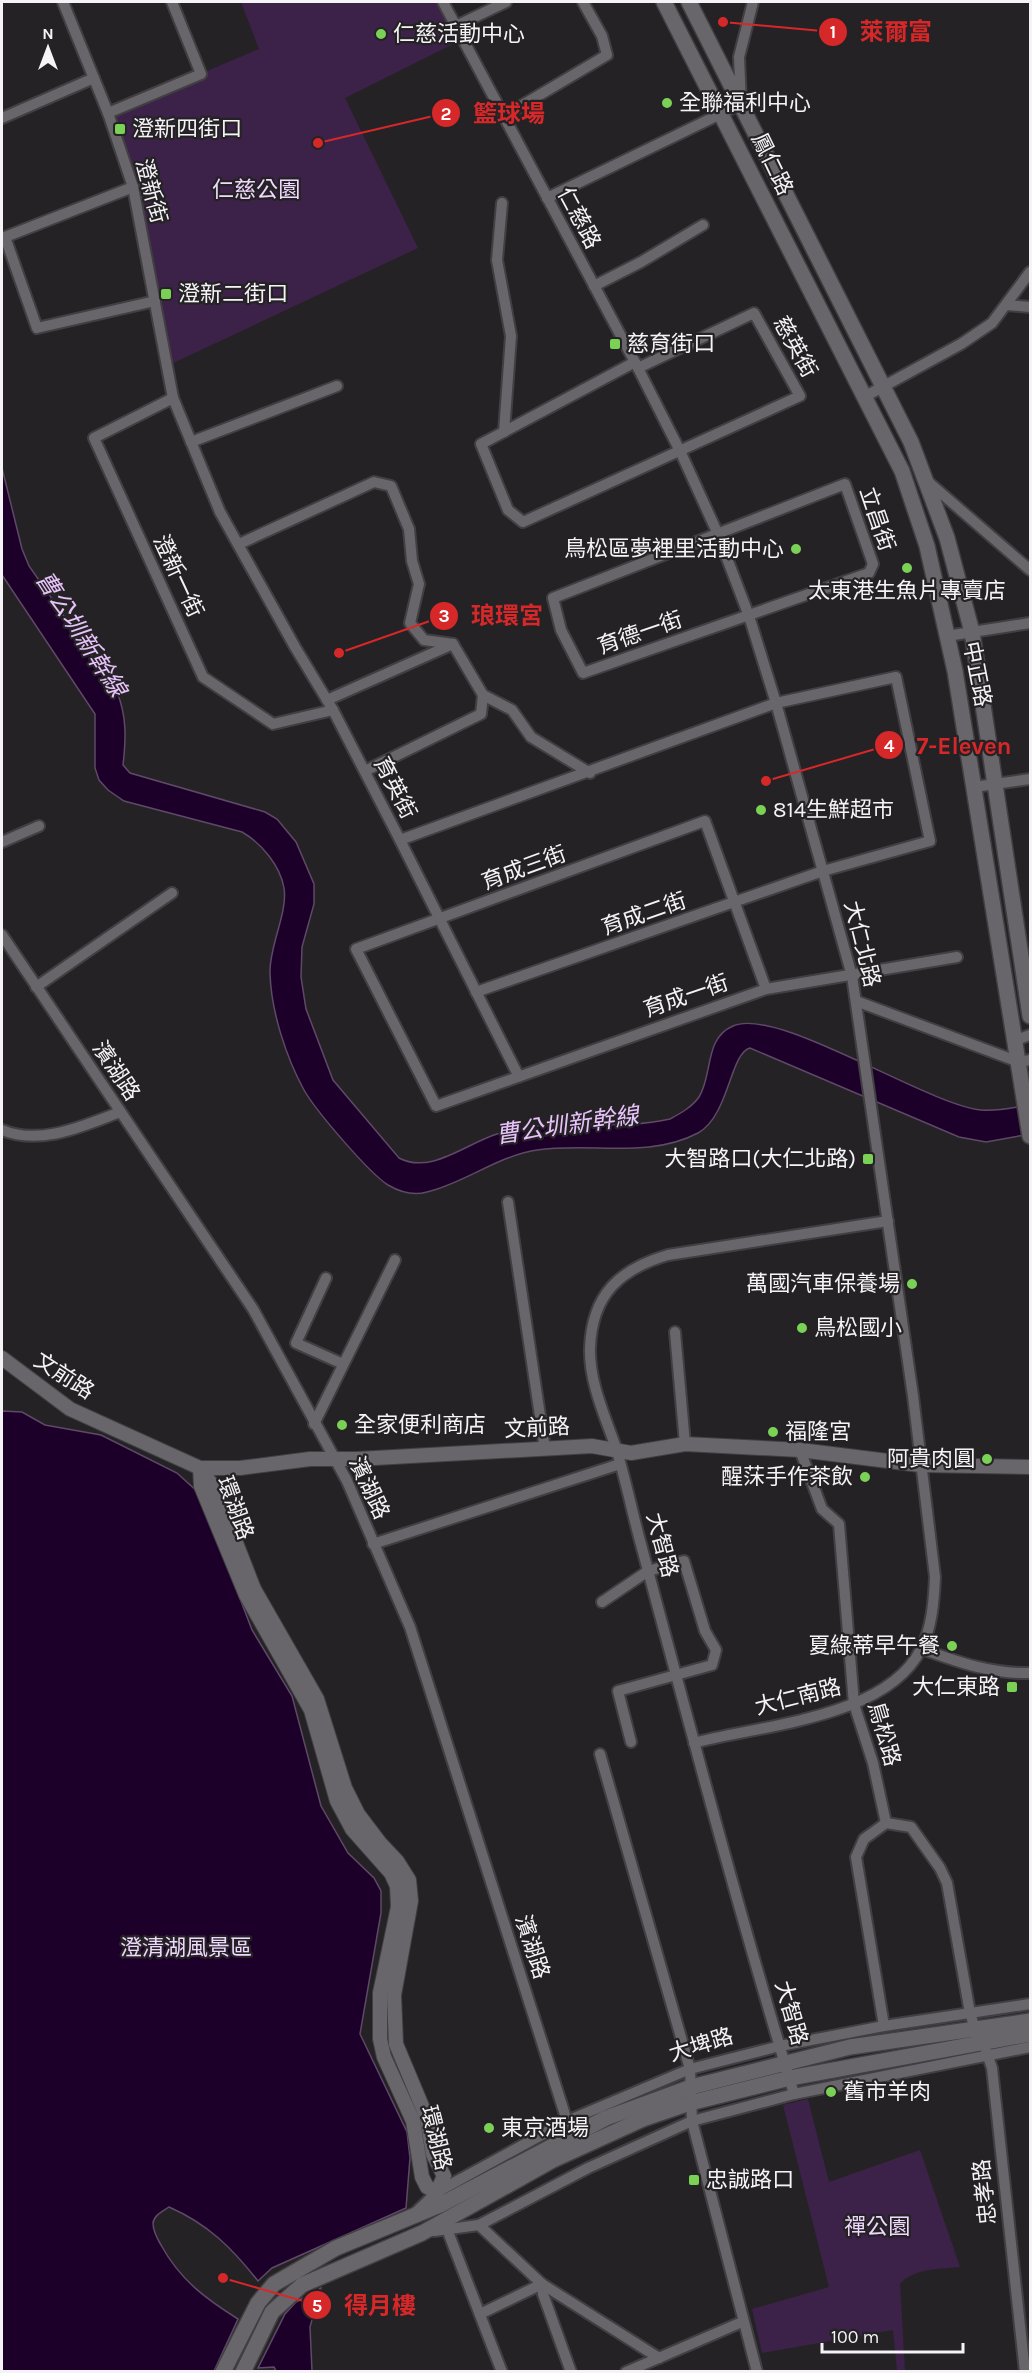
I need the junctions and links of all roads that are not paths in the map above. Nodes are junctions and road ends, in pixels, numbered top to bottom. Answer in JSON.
{"nodes":[{"id":1,"x":63,"y":2,"type":"edge"},
{"id":2,"x":171,"y":2,"type":"edge"},
{"id":3,"x":443,"y":2,"type":"edge"},
{"id":4,"x":506,"y":2,"type":"edge"},
{"id":5,"x":583,"y":2,"type":"edge"},
{"id":6,"x":664,"y":2,"type":"edge"},
{"id":7,"x":689,"y":2,"type":"edge"},
{"id":8,"x":753,"y":2,"type":"edge"},
{"id":9,"x":456,"y":26,"type":"junction"},
{"id":10,"x":94,"y":78,"type":"junction"},
{"id":11,"x":741,"y":104,"type":"junction"},
{"id":12,"x":108,"y":113,"type":"junction"},
{"id":13,"x":723,"y":115,"type":"junction"},
{"id":14,"x":504,"y":116,"type":"junction"},
{"id":15,"x":2,"y":118,"type":"edge"},
{"id":16,"x":133,"y":187,"type":"junction"},
{"id":17,"x":547,"y":198,"type":"junction"},
{"id":18,"x":502,"y":203,"type":"dead end"},
{"id":19,"x":703,"y":225,"type":"dead end"},
{"id":20,"x":1030,"y":272,"type":"edge"},
{"id":21,"x":594,"y":286,"type":"junction"},
{"id":22,"x":155,"y":301,"type":"junction"},
{"id":23,"x":1006,"y":305,"type":"junction"},
{"id":24,"x":1030,"y":307,"type":"edge"},
{"id":25,"x":859,"y":340,"type":"joint"},
{"id":26,"x":838,"y":347,"type":"joint"},
{"id":27,"x":637,"y":365,"type":"junction"},
{"id":28,"x":337,"y":386,"type":"dead end"},
{"id":29,"x":882,"y":387,"type":"junction"},
{"id":30,"x":864,"y":397,"type":"junction"},
{"id":31,"x":173,"y":398,"type":"junction"},
{"id":32,"x":504,"y":432,"type":"junction"},
{"id":33,"x":191,"y":442,"type":"junction"},
{"id":34,"x":681,"y":453,"type":"junction"},
{"id":35,"x":926,"y":479,"type":"junction"},
{"id":36,"x":717,"y":532,"type":"junction"},
{"id":37,"x":239,"y":544,"type":"junction"},
{"id":38,"x":1030,"y":570,"type":"edge"},
{"id":39,"x":749,"y":616,"type":"junction"},
{"id":40,"x":1030,"y":623,"type":"edge"},
{"id":41,"x":972,"y":632,"type":"junction"},
{"id":42,"x":947,"y":636,"type":"junction"},
{"id":43,"x":453,"y":644,"type":"junction"},
{"id":44,"x":896,"y":677,"type":"joint"},
{"id":45,"x":483,"y":695,"type":"junction"},
{"id":46,"x":327,"y":699,"type":"junction"},
{"id":47,"x":776,"y":703,"type":"junction"},
{"id":48,"x":333,"y":710,"type":"junction"},
{"id":49,"x":365,"y":771,"type":"junction"},
{"id":50,"x":590,"y":773,"type":"junction"},
{"id":51,"x":1030,"y":778,"type":"edge"},
{"id":52,"x":993,"y":784,"type":"junction"},
{"id":53,"x":974,"y":787,"type":"junction"},
{"id":54,"x":39,"y":826,"type":"dead end"},
{"id":55,"x":400,"y":840,"type":"junction"},
{"id":56,"x":2,"y":842,"type":"edge"},
{"id":57,"x":824,"y":871,"type":"junction"},
{"id":58,"x":172,"y":893,"type":"dead end"},
{"id":59,"x":736,"y":904,"type":"junction"},
{"id":60,"x":439,"y":920,"type":"junction"},
{"id":61,"x":2,"y":935,"type":"edge"},
{"id":62,"x":957,"y":957,"type":"dead end"},
{"id":63,"x":852,"y":976,"type":"junction"},
{"id":64,"x":36,"y":987,"type":"junction"},
{"id":65,"x":766,"y":988,"type":"junction"},
{"id":66,"x":476,"y":992,"type":"junction"},
{"id":67,"x":856,"y":1001,"type":"junction"},
{"id":68,"x":1030,"y":1016,"type":"edge"},
{"id":69,"x":1023,"y":1037,"type":"edge"},
{"id":70,"x":1025,"y":1061,"type":"edge"},
{"id":71,"x":518,"y":1075,"type":"junction"},
{"id":72,"x":436,"y":1106,"type":"joint"},
{"id":73,"x":120,"y":1112,"type":"junction"},
{"id":74,"x":2,"y":1131,"type":"edge"},
{"id":75,"x":1030,"y":1133,"type":"edge"},
{"id":76,"x":508,"y":1202,"type":"dead end"},
{"id":77,"x":888,"y":1221,"type":"junction"},
{"id":78,"x":394,"y":1260,"type":"dead end"},
{"id":79,"x":326,"y":1278,"type":"dead end"},
{"id":80,"x":675,"y":1332,"type":"dead end"},
{"id":81,"x":2,"y":1358,"type":"edge"},
{"id":82,"x":343,"y":1364,"type":"junction"},
{"id":83,"x":314,"y":1424,"type":"junction"},
{"id":84,"x":685,"y":1444,"type":"junction"},
{"id":85,"x":544,"y":1449,"type":"junction"},
{"id":86,"x":800,"y":1450,"type":"junction"},
{"id":87,"x":618,"y":1457,"type":"junction"},
{"id":88,"x":334,"y":1460,"type":"junction"},
{"id":89,"x":920,"y":1465,"type":"junction"},
{"id":90,"x":1030,"y":1467,"type":"edge"},
{"id":91,"x":200,"y":1468,"type":"junction"},
{"id":92,"x":373,"y":1544,"type":"junction"},
{"id":93,"x":648,"y":1571,"type":"junction"},
{"id":94,"x":602,"y":1602,"type":"dead end"},
{"id":95,"x":922,"y":1649,"type":"junction"},
{"id":96,"x":676,"y":1673,"type":"junction"},
{"id":97,"x":1030,"y":1673,"type":"edge"},
{"id":98,"x":854,"y":1704,"type":"junction"},
{"id":99,"x":631,"y":1742,"type":"dead end"},
{"id":100,"x":694,"y":1743,"type":"junction"},
{"id":101,"x":600,"y":1754,"type":"dead end"},
{"id":102,"x":886,"y":1823,"type":"junction"},
{"id":103,"x":393,"y":1961,"type":"junction"},
{"id":104,"x":1030,"y":2004,"type":"edge"},
{"id":105,"x":1030,"y":2021,"type":"edge"},
{"id":106,"x":884,"y":2026,"type":"junction"},
{"id":107,"x":974,"y":2028,"type":"junction"},
{"id":108,"x":1030,"y":2034,"type":"edge"},
{"id":109,"x":780,"y":2046,"type":"junction"},
{"id":110,"x":1030,"y":2047,"type":"edge"},
{"id":111,"x":989,"y":2055,"type":"junction"},
{"id":112,"x":785,"y":2062,"type":"junction"},
{"id":113,"x":690,"y":2069,"type":"junction"},
{"id":114,"x":790,"y":2078,"type":"junction"},
{"id":115,"x":691,"y":2087,"type":"junction"},
{"id":116,"x":794,"y":2094,"type":"junction"},
{"id":117,"x":690,"y":2103,"type":"junction"},
{"id":118,"x":567,"y":2121,"type":"junction"},
{"id":119,"x":692,"y":2121,"type":"junction"},
{"id":120,"x":442,"y":2211,"type":"junction"},
{"id":121,"x":479,"y":2225,"type":"junction"},
{"id":122,"x":542,"y":2284,"type":"junction"},
{"id":123,"x":480,"y":2314,"type":"junction"},
{"id":124,"x":742,"y":2322,"type":"junction"},
{"id":125,"x":659,"y":2358,"type":"junction"},
{"id":126,"x":223,"y":2372,"type":"edge"},
{"id":127,"x":243,"y":2372,"type":"edge"},
{"id":128,"x":502,"y":2372,"type":"edge"},
{"id":129,"x":571,"y":2372,"type":"edge"},
{"id":130,"x":626,"y":2372,"type":"edge"},
{"id":131,"x":757,"y":2372,"type":"edge"},
{"id":132,"x":1024,"y":2372,"type":"edge"}],
"edges":[{"from":1,"to":10,"type":"street","name":"澄新街"},
{"from":2,"to":12,"type":"street"},
{"from":3,"to":9,"type":"street","name":"仁慈路"},
{"from":4,"to":9,"type":"street"},
{"from":5,"to":14,"type":"street"},
{"from":6,"to":13,"type":"main road","name":"鳳仁路"},
{"from":7,"to":11,"type":"main road","name":"鳳仁路"},
{"from":8,"to":11,"type":"street","name":"鳳仁路"},
{"from":9,"to":14,"type":"street","name":"仁慈路"},
{"from":10,"to":12,"type":"street","name":"澄新街"},
{"from":10,"to":15,"type":"street"},
{"from":11,"to":13,"type":"street"},
{"from":11,"to":25,"type":"main road","name":"鳳仁路"},
{"from":12,"to":16,"type":"street","name":"澄新街"},
{"from":13,"to":17,"type":"street"},
{"from":13,"to":26,"type":"main road","name":"鳳仁路"},
{"from":14,"to":17,"type":"street","name":"仁慈路"},
{"from":16,"to":22,"type":"street","name":"澄新街"},
{"from":16,"to":22,"type":"street"},
{"from":17,"to":21,"type":"street","name":"仁慈路"},
{"from":18,"to":32,"type":"street"},
{"from":19,"to":21,"type":"street"},
{"from":20,"to":23,"type":"street"},
{"from":21,"to":27,"type":"street","name":"仁慈路"},
{"from":22,"to":31,"type":"street","name":"澄新街"},
{"from":23,"to":24,"type":"street"},
{"from":23,"to":29,"type":"street"},
{"from":25,"to":29,"type":"main road","name":"中正路"},
{"from":26,"to":30,"type":"main road","name":"中正路"},
{"from":27,"to":32,"type":"street"},
{"from":27,"to":34,"type":"street","name":"仁慈路"},
{"from":27,"to":34,"type":"street","name":"慈英街"},
{"from":28,"to":33,"type":"street"},
{"from":29,"to":30,"type":"street"},
{"from":29,"to":35,"type":"main road","name":"中正路"},
{"from":30,"to":42,"type":"main road","name":"中正路"},
{"from":31,"to":33,"type":"street","name":"育英街"},
{"from":31,"to":48,"type":"street","name":"澄新一街"},
{"from":32,"to":34,"type":"street"},
{"from":33,"to":37,"type":"street","name":"育英街"},
{"from":34,"to":36,"type":"street","name":"大仁北路"},
{"from":35,"to":38,"type":"street"},
{"from":35,"to":41,"type":"main road","name":"中正路"},
{"from":36,"to":39,"type":"street","name":"大仁北路"},
{"from":36,"to":39,"type":"street","name":"立昌街"},
{"from":36,"to":39,"type":"street","name":"育德一街"},
{"from":37,"to":43,"type":"street"},
{"from":37,"to":46,"type":"street","name":"育英街"},
{"from":39,"to":47,"type":"street","name":"大仁北路"},
{"from":40,"to":41,"type":"street"},
{"from":41,"to":42,"type":"street"},
{"from":41,"to":52,"type":"main road","name":"中正路"},
{"from":42,"to":53,"type":"main road","name":"中正路"},
{"from":43,"to":45,"type":"street"},
{"from":43,"to":46,"type":"street"},
{"from":44,"to":47,"type":"street","name":"育英街"},
{"from":44,"to":57,"type":"street","name":"育成二街"},
{"from":45,"to":49,"type":"street"},
{"from":45,"to":50,"type":"street"},
{"from":46,"to":48,"type":"street","name":"育英街"},
{"from":47,"to":50,"type":"street","name":"育英街"},
{"from":47,"to":57,"type":"street","name":"大仁北路"},
{"from":48,"to":49,"type":"street","name":"育英街"},
{"from":49,"to":55,"type":"street","name":"育英街"},
{"from":50,"to":55,"type":"street","name":"育英街"},
{"from":51,"to":52,"type":"street"},
{"from":52,"to":53,"type":"street"},
{"from":52,"to":68,"type":"main road","name":"中正路"},
{"from":53,"to":69,"type":"main road","name":"中正路"},
{"from":54,"to":56,"type":"street"},
{"from":55,"to":60,"type":"street"},
{"from":57,"to":59,"type":"street","name":"育成二街"},
{"from":57,"to":63,"type":"street","name":"大仁北路"},
{"from":58,"to":64,"type":"street"},
{"from":59,"to":60,"type":"street","name":"育成三街"},
{"from":59,"to":65,"type":"street"},
{"from":59,"to":66,"type":"street","name":"育成二街"},
{"from":60,"to":66,"type":"street"},
{"from":60,"to":72,"type":"street","name":"育成三街"},
{"from":61,"to":64,"type":"street","name":"濱湖路"},
{"from":62,"to":63,"type":"street","name":"育成一街"},
{"from":63,"to":65,"type":"street","name":"育成一街"},
{"from":63,"to":67,"type":"street","name":"大仁北路"},
{"from":64,"to":73,"type":"street","name":"濱湖路"},
{"from":65,"to":71,"type":"street","name":"育成一街"},
{"from":66,"to":71,"type":"street"},
{"from":67,"to":70,"type":"street"},
{"from":67,"to":77,"type":"street","name":"大仁北路"},
{"from":69,"to":70,"type":"main road","name":"中正路"},
{"from":70,"to":75,"type":"main road","name":"中正路"},
{"from":71,"to":72,"type":"street","name":"育成一街"},
{"from":73,"to":74,"type":"street"},
{"from":73,"to":83,"type":"street","name":"濱湖路"},
{"from":76,"to":85,"type":"street"},
{"from":77,"to":87,"type":"street","name":"大智路"},
{"from":77,"to":89,"type":"street","name":"大仁北路"},
{"from":78,"to":82,"type":"street"},
{"from":79,"to":82,"type":"street"},
{"from":80,"to":84,"type":"street"},
{"from":81,"to":91,"type":"street","name":"文前路"},
{"from":82,"to":83,"type":"street"},
{"from":83,"to":88,"type":"street","name":"濱湖路"},
{"from":84,"to":86,"type":"street","name":"文前路"},
{"from":84,"to":87,"type":"street","name":"文前路"},
{"from":85,"to":87,"type":"street","name":"文前路"},
{"from":85,"to":88,"type":"street","name":"文前路"},
{"from":86,"to":89,"type":"street","name":"文前路"},
{"from":86,"to":98,"type":"street","name":"鳥松路"},
{"from":87,"to":92,"type":"street"},
{"from":87,"to":93,"type":"street","name":"大智路"},
{"from":88,"to":91,"type":"street","name":"文前路"},
{"from":88,"to":92,"type":"street","name":"濱湖路"},
{"from":89,"to":90,"type":"street","name":"文前路"},
{"from":89,"to":95,"type":"street","name":"大仁南路"},
{"from":91,"to":103,"type":"street","name":"環湖路"},
{"from":92,"to":118,"type":"street","name":"濱湖路"},
{"from":93,"to":94,"type":"street"},
{"from":93,"to":96,"type":"street","name":"大智路"},
{"from":93,"to":96,"type":"street"},
{"from":95,"to":97,"type":"street"},
{"from":95,"to":98,"type":"street","name":"大仁南路"},
{"from":96,"to":99,"type":"street"},
{"from":96,"to":100,"type":"street","name":"大智路"},
{"from":98,"to":100,"type":"street","name":"大仁南路"},
{"from":98,"to":102,"type":"street","name":"鳥松路"},
{"from":100,"to":109,"type":"street","name":"大智路"},
{"from":101,"to":113,"type":"street"},
{"from":102,"to":106,"type":"street"},
{"from":102,"to":107,"type":"street"},
{"from":103,"to":120,"type":"street","name":"環湖路"},
{"from":103,"to":120,"type":"street","name":"環湖路"},
{"from":104,"to":107,"type":"street","name":"大埤路"},
{"from":105,"to":107,"type":"main road","name":"大埤路"},
{"from":106,"to":107,"type":"street","name":"大埤路"},
{"from":106,"to":109,"type":"street","name":"大埤路"},
{"from":107,"to":108,"type":"main road","name":"大埤路"},
{"from":107,"to":111,"type":"street"},
{"from":107,"to":112,"type":"main road","name":"大埤路"},
{"from":107,"to":114,"type":"main road","name":"大埤路"},
{"from":109,"to":112,"type":"street","name":"大智路"},
{"from":109,"to":113,"type":"street","name":"大埤路"},
{"from":110,"to":111,"type":"street","name":"大埤路"},
{"from":111,"to":116,"type":"street","name":"大埤路"},
{"from":111,"to":132,"type":"street","name":"忠孝路"},
{"from":112,"to":114,"type":"street","name":"大智路"},
{"from":112,"to":115,"type":"main road","name":"大埤路"},
{"from":113,"to":115,"type":"street"},
{"from":113,"to":118,"type":"street","name":"大埤路"},
{"from":114,"to":116,"type":"street","name":"大智路"},
{"from":114,"to":117,"type":"main road","name":"大埤路"},
{"from":115,"to":117,"type":"street"},
{"from":115,"to":120,"type":"main road","name":"大埤路"},
{"from":116,"to":119,"type":"street","name":"大埤路"},
{"from":117,"to":119,"type":"street"},
{"from":117,"to":120,"type":"main road","name":"大埤路"},
{"from":118,"to":120,"type":"street","name":"大埤路"},
{"from":119,"to":121,"type":"street","name":"大埤路"},
{"from":119,"to":124,"type":"street"},
{"from":120,"to":121,"type":"street","name":"大埤路"},
{"from":120,"to":123,"type":"street"},
{"from":120,"to":126,"type":"main road","name":"大埤路"},
{"from":120,"to":127,"type":"main road","name":"大埤路"},
{"from":121,"to":122,"type":"street"},
{"from":122,"to":123,"type":"street"},
{"from":122,"to":125,"type":"street"},
{"from":122,"to":129,"type":"street"},
{"from":123,"to":128,"type":"street"},
{"from":124,"to":125,"type":"street"},
{"from":124,"to":131,"type":"street"},
{"from":125,"to":130,"type":"street"}]}
